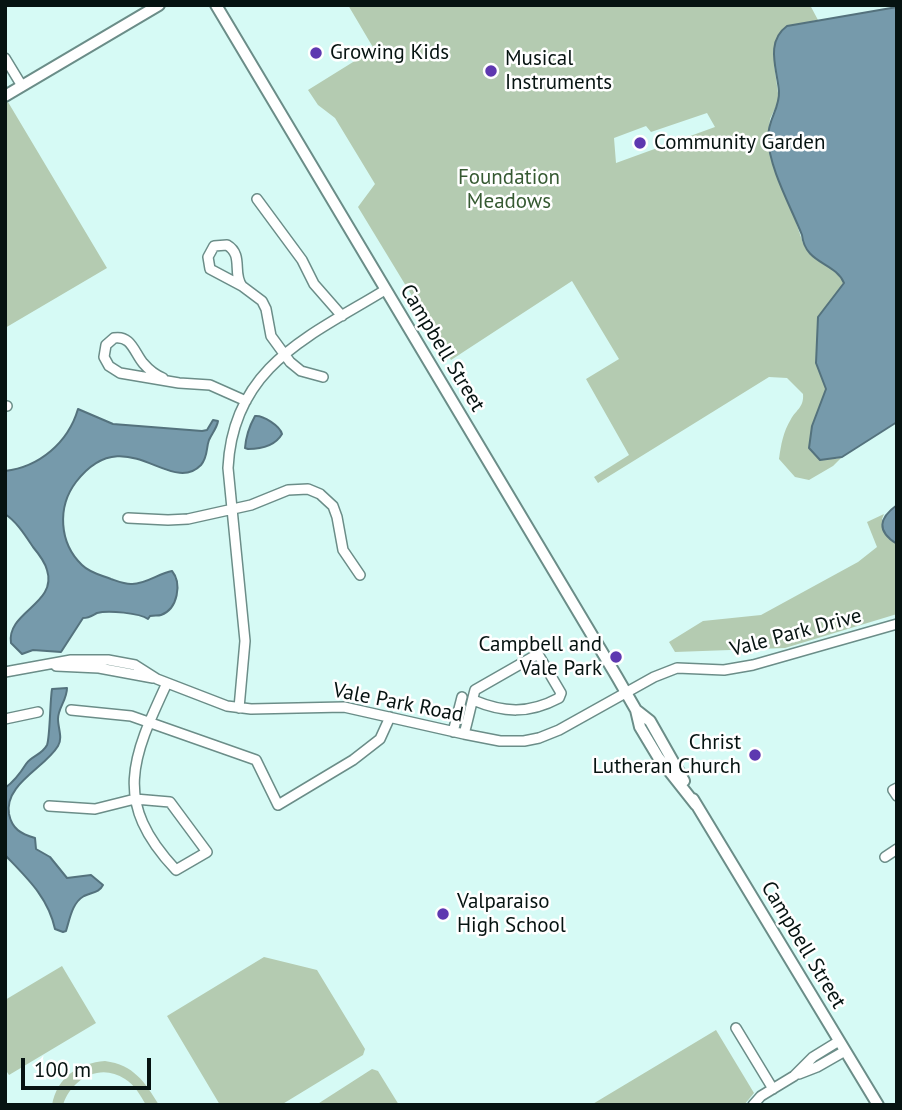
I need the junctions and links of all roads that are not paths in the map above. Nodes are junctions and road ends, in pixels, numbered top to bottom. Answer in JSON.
{"nodes":[{"id":1,"x":159,"y":5,"type":"edge"},
{"id":2,"x":216,"y":5,"type":"edge"},
{"id":3,"x":5,"y":58,"type":"edge"},
{"id":4,"x":22,"y":86,"type":"junction"},
{"id":5,"x":5,"y":96,"type":"edge"},
{"id":6,"x":257,"y":199,"type":"dead end"},
{"id":7,"x":242,"y":286,"type":"junction"},
{"id":8,"x":385,"y":290,"type":"junction"},
{"id":9,"x":342,"y":316,"type":"junction"},
{"id":10,"x":283,"y":354,"type":"junction"},
{"id":11,"x":323,"y":377,"type":"dead end"},
{"id":12,"x":163,"y":379,"type":"junction"},
{"id":13,"x":246,"y":401,"type":"junction"},
{"id":14,"x":232,"y":510,"type":"junction"},
{"id":15,"x":128,"y":518,"type":"dead end"},
{"id":16,"x":360,"y":575,"type":"dead end"},
{"id":17,"x":897,"y":624,"type":"edge"},
{"id":18,"x":5,"y":672,"type":"edge"},
{"id":19,"x":167,"y":683,"type":"junction"},
{"id":20,"x":626,"y":693,"type":"junction"},
{"id":21,"x":461,"y":697,"type":"dead end"},
{"id":22,"x":473,"y":700,"type":"junction"},
{"id":23,"x":239,"y":708,"type":"junction"},
{"id":24,"x":71,"y":710,"type":"dead end"},
{"id":25,"x":38,"y":712,"type":"dead end"},
{"id":26,"x":390,"y":717,"type":"junction"},
{"id":27,"x":5,"y":719,"type":"edge"},
{"id":28,"x":150,"y":723,"type":"junction"},
{"id":29,"x":453,"y":732,"type":"junction"},
{"id":30,"x":464,"y":734,"type":"junction"},
{"id":31,"x":135,"y":799,"type":"junction"},
{"id":32,"x":49,"y":806,"type":"dead end"},
{"id":33,"x":897,"y":849,"type":"edge"},
{"id":34,"x":885,"y":857,"type":"dead end"},
{"id":35,"x":736,"y":1028,"type":"dead end"},
{"id":36,"x":842,"y":1046,"type":"junction"},
{"id":37,"x":773,"y":1089,"type":"junction"},
{"id":38,"x":753,"y":1105,"type":"edge"},
{"id":39,"x":878,"y":1105,"type":"edge"}],
"edges":[{"from":1,"to":4,"type":"main road"},
{"from":2,"to":8,"type":"main road","name":"Campbell Street"},
{"from":3,"to":4,"type":"street"},
{"from":4,"to":5,"type":"main road"},
{"from":6,"to":9,"type":"street"},
{"from":7,"to":7,"type":"street"},
{"from":7,"to":10,"type":"street"},
{"from":8,"to":9,"type":"street"},
{"from":8,"to":20,"type":"main road","name":"Campbell Street"},
{"from":9,"to":10,"type":"street"},
{"from":10,"to":11,"type":"street"},
{"from":10,"to":13,"type":"street"},
{"from":12,"to":12,"type":"street"},
{"from":12,"to":13,"type":"street"},
{"from":13,"to":14,"type":"street"},
{"from":14,"to":15,"type":"street"},
{"from":14,"to":16,"type":"street"},
{"from":14,"to":23,"type":"street"},
{"from":17,"to":20,"type":"street","name":"Vale Park Drive"},
{"from":18,"to":19,"type":"street","name":"Vale Park Road"},
{"from":19,"to":23,"type":"street","name":"Vale Park Road"},
{"from":19,"to":28,"type":"street"},
{"from":20,"to":30,"type":"street","name":"Vale Park Road"},
{"from":20,"to":36,"type":"main road","name":"Campbell Street"},
{"from":21,"to":29,"type":"street"},
{"from":22,"to":22,"type":"street"},
{"from":22,"to":30,"type":"street"},
{"from":23,"to":26,"type":"street","name":"Vale Park Road"},
{"from":24,"to":28,"type":"street"},
{"from":25,"to":27,"type":"street"},
{"from":26,"to":28,"type":"street"},
{"from":26,"to":29,"type":"street","name":"Vale Park Road"},
{"from":28,"to":31,"type":"street"},
{"from":29,"to":30,"type":"street","name":"Vale Park Road"},
{"from":31,"to":31,"type":"street"},
{"from":31,"to":32,"type":"street"},
{"from":33,"to":34,"type":"street"},
{"from":35,"to":37,"type":"street"},
{"from":36,"to":37,"type":"street"},
{"from":36,"to":39,"type":"main road","name":"Campbell Street"},
{"from":37,"to":38,"type":"street"}]}
